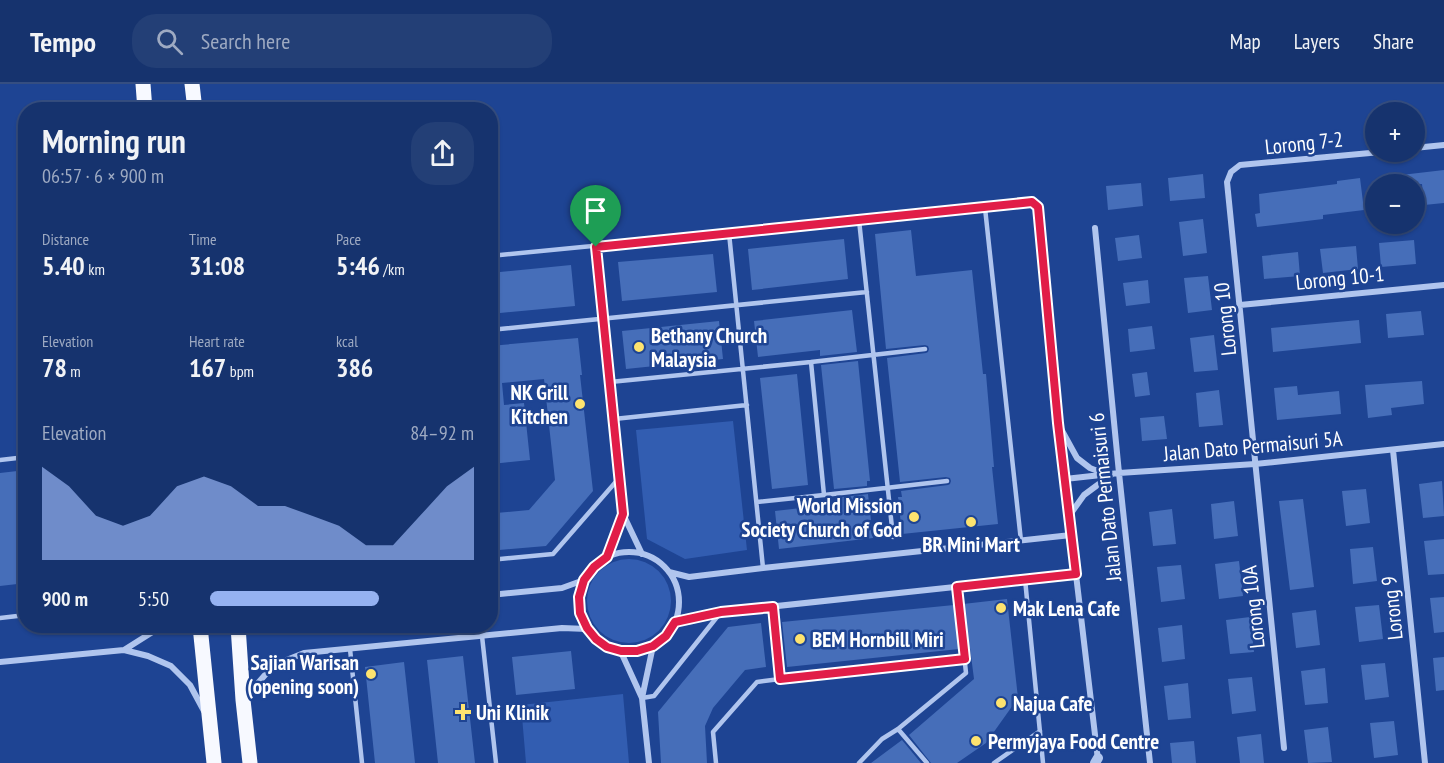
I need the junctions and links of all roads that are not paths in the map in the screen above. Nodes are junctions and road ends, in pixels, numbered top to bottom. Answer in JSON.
{"nodes":[{"id":1,"x":192,"y":84,"type":"edge"},
{"id":2,"x":194,"y":102,"type":"edge"},
{"id":3,"x":1444,"y":145,"type":"edge"},
{"id":4,"x":1425,"y":147,"type":"edge"},
{"id":5,"x":1365,"y":154,"type":"edge"},
{"id":6,"x":1231,"y":171,"type":"joint"},
{"id":7,"x":1032,"y":202,"type":"joint"},
{"id":8,"x":986,"y":208,"type":"junction"},
{"id":9,"x":859,"y":220,"type":"junction"},
{"id":10,"x":1095,"y":228,"type":"dead end"},
{"id":11,"x":729,"y":233,"type":"junction"},
{"id":12,"x":596,"y":247,"type":"junction"},
{"id":13,"x":498,"y":255,"type":"edge"},
{"id":14,"x":1444,"y":285,"type":"edge"},
{"id":15,"x":867,"y":292,"type":"junction"},
{"id":16,"x":736,"y":304,"type":"junction"},
{"id":17,"x":1240,"y":305,"type":"junction"},
{"id":18,"x":604,"y":318,"type":"junction"},
{"id":19,"x":498,"y":329,"type":"edge"},
{"id":20,"x":925,"y":349,"type":"dead end"},
{"id":21,"x":874,"y":356,"type":"junction"},
{"id":22,"x":811,"y":362,"type":"junction"},
{"id":23,"x":743,"y":369,"type":"junction"},
{"id":24,"x":610,"y":382,"type":"junction"},
{"id":25,"x":747,"y":405,"type":"junction"},
{"id":26,"x":614,"y":419,"type":"junction"},
{"id":27,"x":1058,"y":423,"type":"junction"},
{"id":28,"x":1444,"y":444,"type":"edge"},
{"id":29,"x":1393,"y":450,"type":"junction"},
{"id":30,"x":18,"y":459,"type":"edge"},
{"id":31,"x":0,"y":460,"type":"edge"},
{"id":32,"x":1255,"y":464,"type":"junction"},
{"id":33,"x":1112,"y":474,"type":"junction"},
{"id":34,"x":620,"y":477,"type":"junction"},
{"id":35,"x":1065,"y":479,"type":"junction"},
{"id":36,"x":947,"y":481,"type":"dead end"},
{"id":37,"x":888,"y":487,"type":"junction"},
{"id":38,"x":824,"y":495,"type":"junction"},
{"id":39,"x":757,"y":502,"type":"junction"},
{"id":40,"x":623,"y":514,"type":"junction"},
{"id":41,"x":1069,"y":516,"type":"junction"},
{"id":42,"x":1071,"y":535,"type":"junction"},
{"id":43,"x":893,"y":537,"type":"dead end"},
{"id":44,"x":1021,"y":541,"type":"junction"},
{"id":45,"x":642,"y":554,"type":"junction"},
{"id":46,"x":607,"y":557,"type":"junction"},
{"id":47,"x":498,"y":560,"type":"edge"},
{"id":48,"x":764,"y":568,"type":"junction"},
{"id":49,"x":669,"y":572,"type":"junction"},
{"id":50,"x":1076,"y":574,"type":"junction"},
{"id":51,"x":1024,"y":579,"type":"junction"},
{"id":52,"x":584,"y":580,"type":"junction"},
{"id":53,"x":957,"y":587,"type":"junction"},
{"id":54,"x":498,"y":594,"type":"edge"},
{"id":55,"x":773,"y":607,"type":"junction"},
{"id":56,"x":721,"y":612,"type":"junction"},
{"id":57,"x":18,"y":616,"type":"edge"},
{"id":58,"x":0,"y":618,"type":"edge"},
{"id":59,"x":675,"y":622,"type":"junction"},
{"id":60,"x":587,"y":628,"type":"junction"},
{"id":61,"x":151,"y":633,"type":"edge"},
{"id":62,"x":201,"y":633,"type":"edge"},
{"id":63,"x":238,"y":633,"type":"edge"},
{"id":64,"x":482,"y":636,"type":"junction"},
{"id":65,"x":653,"y":646,"type":"junction"},
{"id":66,"x":124,"y":650,"type":"junction"},
{"id":67,"x":350,"y":650,"type":"junction"},
{"id":68,"x":621,"y":651,"type":"junction"},
{"id":69,"x":965,"y":659,"type":"junction"},
{"id":70,"x":0,"y":662,"type":"edge"},
{"id":71,"x":780,"y":679,"type":"junction"},
{"id":72,"x":642,"y":698,"type":"junction"},
{"id":73,"x":243,"y":700,"type":"junction"},
{"id":74,"x":210,"y":721,"type":"junction"},
{"id":75,"x":898,"y":729,"type":"junction"},
{"id":76,"x":1040,"y":731,"type":"junction"},
{"id":77,"x":1284,"y":747,"type":"dead end"},
{"id":78,"x":1097,"y":761,"type":"edge"},
{"id":79,"x":214,"y":763,"type":"edge"},
{"id":80,"x":250,"y":763,"type":"edge"},
{"id":81,"x":362,"y":763,"type":"edge"},
{"id":82,"x":496,"y":763,"type":"edge"},
{"id":83,"x":649,"y":763,"type":"edge"},
{"id":84,"x":716,"y":763,"type":"edge"},
{"id":85,"x":859,"y":763,"type":"edge"},
{"id":86,"x":927,"y":763,"type":"edge"},
{"id":87,"x":994,"y":763,"type":"edge"},
{"id":88,"x":1042,"y":763,"type":"edge"},
{"id":89,"x":1150,"y":763,"type":"edge"},
{"id":90,"x":1425,"y":763,"type":"edge"}],
"edges":[{"from":1,"to":2,"type":"main road"},
{"from":3,"to":4,"type":"street"},
{"from":5,"to":6,"type":"street","name":"Lorong 7-2"},
{"from":6,"to":17,"type":"street","name":"Lorong 10"},
{"from":7,"to":8,"type":"lane"},
{"from":7,"to":27,"type":"street"},
{"from":8,"to":9,"type":"lane"},
{"from":8,"to":44,"type":"lane"},
{"from":9,"to":11,"type":"lane"},
{"from":9,"to":15,"type":"lane"},
{"from":10,"to":33,"type":"street","name":"Jalan Dato Permaisuri 6"},
{"from":11,"to":12,"type":"lane"},
{"from":11,"to":16,"type":"lane"},
{"from":12,"to":13,"type":"lane"},
{"from":12,"to":18,"type":"street"},
{"from":14,"to":17,"type":"street","name":"Lorong 10-1"},
{"from":15,"to":16,"type":"lane"},
{"from":15,"to":21,"type":"lane"},
{"from":16,"to":18,"type":"lane"},
{"from":16,"to":23,"type":"lane"},
{"from":17,"to":32,"type":"street","name":"Lorong 10"},
{"from":18,"to":19,"type":"lane"},
{"from":18,"to":24,"type":"street"},
{"from":20,"to":21,"type":"lane"},
{"from":21,"to":22,"type":"lane"},
{"from":21,"to":37,"type":"lane"},
{"from":22,"to":23,"type":"lane"},
{"from":22,"to":38,"type":"lane"},
{"from":23,"to":24,"type":"lane"},
{"from":23,"to":25,"type":"lane"},
{"from":24,"to":26,"type":"street"},
{"from":25,"to":26,"type":"lane"},
{"from":25,"to":39,"type":"lane"},
{"from":26,"to":34,"type":"street"},
{"from":27,"to":33,"type":"street"},
{"from":27,"to":35,"type":"street"},
{"from":28,"to":29,"type":"street","name":"Jalan Dato Permaisuri 5A"},
{"from":29,"to":32,"type":"street","name":"Jalan Dato Permaisuri 5A"},
{"from":29,"to":90,"type":"street","name":"Lorong 9"},
{"from":30,"to":31,"type":"lane"},
{"from":32,"to":33,"type":"street","name":"Jalan Dato Permaisuri 5A"},
{"from":32,"to":77,"type":"street","name":"Lorong 10A"},
{"from":33,"to":35,"type":"street","name":"Jalan Dato Permaisuri 5A"},
{"from":33,"to":41,"type":"street"},
{"from":33,"to":89,"type":"street","name":"Jalan Dato Permaisuri 6"},
{"from":34,"to":40,"type":"street"},
{"from":34,"to":47,"type":"lane"},
{"from":35,"to":41,"type":"street"},
{"from":36,"to":37,"type":"lane"},
{"from":37,"to":38,"type":"lane"},
{"from":37,"to":43,"type":"lane"},
{"from":38,"to":39,"type":"lane"},
{"from":39,"to":48,"type":"lane"},
{"from":40,"to":45,"type":"street"},
{"from":40,"to":46,"type":"street"},
{"from":41,"to":42,"type":"street"},
{"from":42,"to":44,"type":"street"},
{"from":42,"to":50,"type":"street"},
{"from":44,"to":48,"type":"street"},
{"from":45,"to":46,"type":"street"},
{"from":45,"to":49,"type":"street"},
{"from":46,"to":52,"type":"street"},
{"from":48,"to":49,"type":"street"},
{"from":49,"to":59,"type":"street"},
{"from":50,"to":51,"type":"street"},
{"from":50,"to":78,"type":"street"},
{"from":51,"to":53,"type":"street"},
{"from":51,"to":76,"type":"lane"},
{"from":52,"to":54,"type":"street"},
{"from":52,"to":60,"type":"street"},
{"from":53,"to":55,"type":"street"},
{"from":53,"to":69,"type":"lane"},
{"from":55,"to":56,"type":"street"},
{"from":55,"to":71,"type":"lane"},
{"from":56,"to":59,"type":"street"},
{"from":56,"to":72,"type":"lane"},
{"from":57,"to":58,"type":"lane"},
{"from":59,"to":65,"type":"street"},
{"from":60,"to":64,"type":"street"},
{"from":60,"to":68,"type":"street"},
{"from":61,"to":66,"type":"street"},
{"from":62,"to":74,"type":"main road"},
{"from":63,"to":73,"type":"main road"},
{"from":64,"to":67,"type":"street"},
{"from":64,"to":82,"type":"lane"},
{"from":65,"to":68,"type":"street"},
{"from":65,"to":72,"type":"street"},
{"from":66,"to":70,"type":"street"},
{"from":66,"to":74,"type":"street"},
{"from":67,"to":73,"type":"street"},
{"from":67,"to":81,"type":"lane"},
{"from":68,"to":72,"type":"street"},
{"from":69,"to":71,"type":"lane"},
{"from":69,"to":75,"type":"lane"},
{"from":71,"to":84,"type":"lane"},
{"from":72,"to":83,"type":"street"},
{"from":73,"to":80,"type":"main road"},
{"from":74,"to":79,"type":"main road"},
{"from":75,"to":85,"type":"lane"},
{"from":75,"to":86,"type":"lane"},
{"from":76,"to":87,"type":"lane"},
{"from":76,"to":88,"type":"lane"}]}
